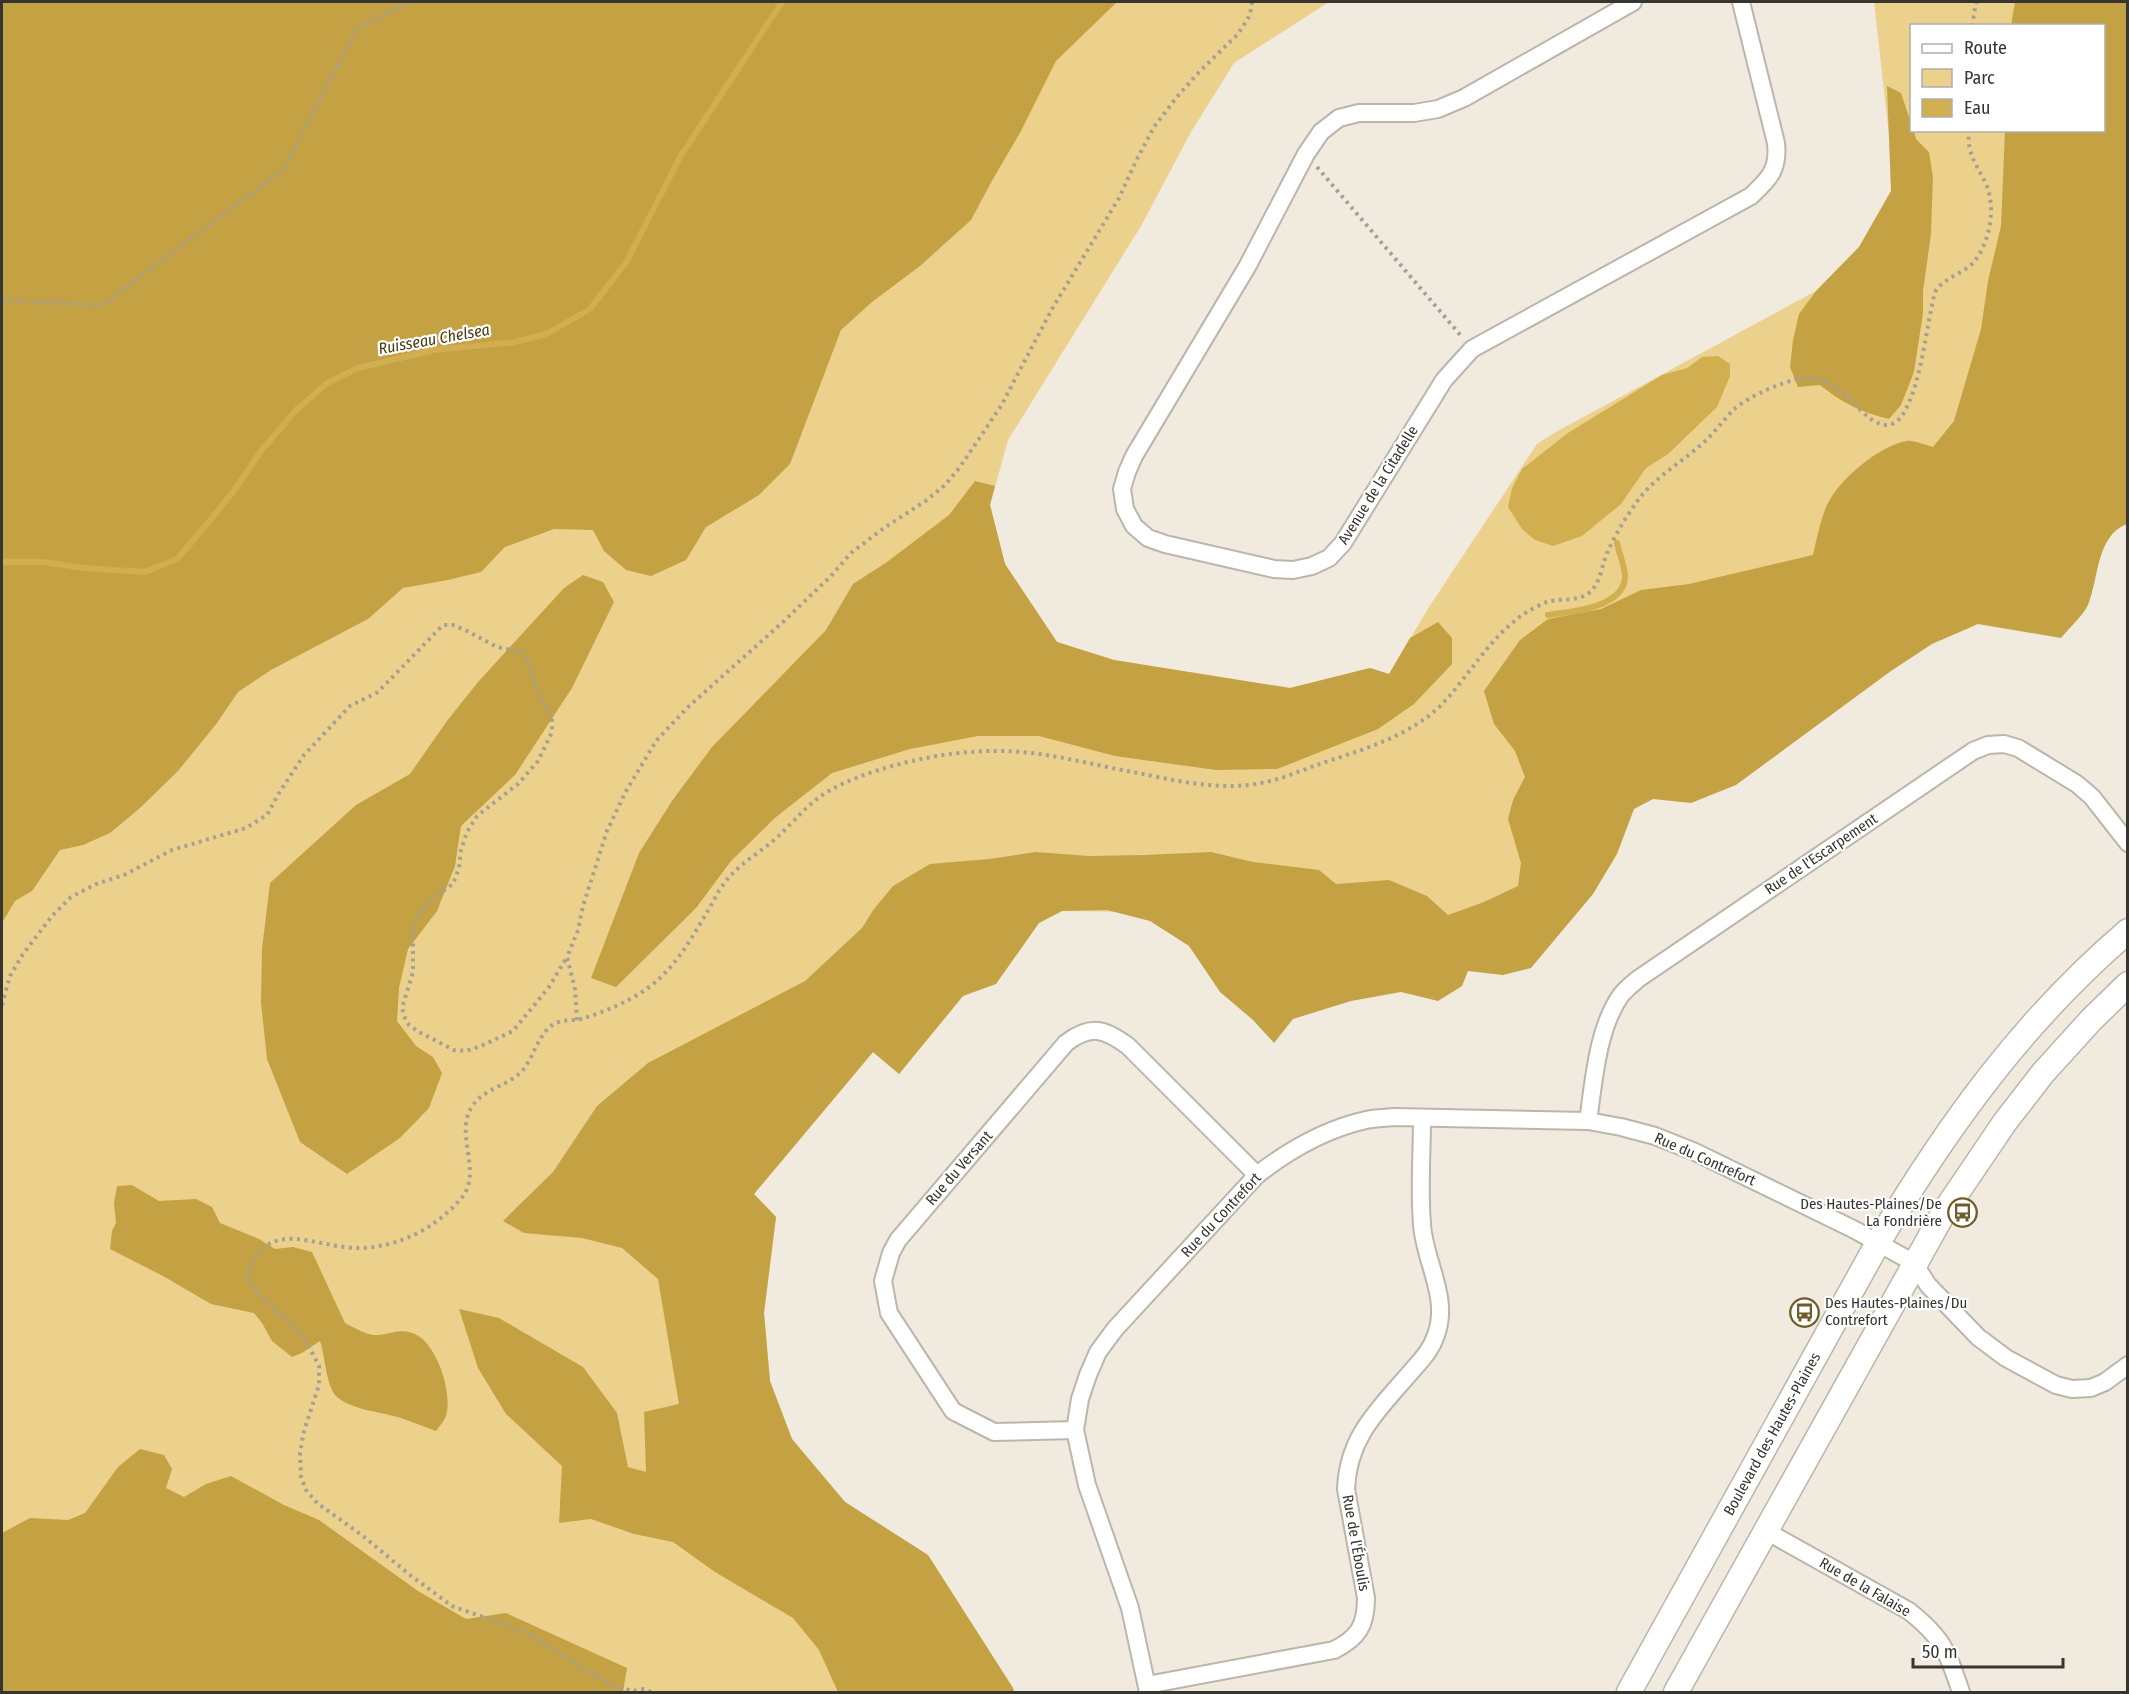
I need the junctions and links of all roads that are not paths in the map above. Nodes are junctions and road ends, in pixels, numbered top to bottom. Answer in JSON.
{"nodes":[{"id":1,"x":1633,"y":2,"type":"edge"},
{"id":2,"x":1740,"y":2,"type":"edge"},
{"id":3,"x":2127,"y":843,"type":"edge"},
{"id":4,"x":2127,"y":931,"type":"edge"},
{"id":5,"x":2127,"y":984,"type":"edge"},
{"id":6,"x":1422,"y":1119,"type":"junction"},
{"id":7,"x":1588,"y":1121,"type":"junction"},
{"id":8,"x":1257,"y":1175,"type":"junction"},
{"id":9,"x":1879,"y":1241,"type":"junction"},
{"id":10,"x":1914,"y":1263,"type":"junction"},
{"id":11,"x":2127,"y":1365,"type":"edge"},
{"id":12,"x":1075,"y":1430,"type":"junction"},
{"id":13,"x":1766,"y":1531,"type":"junction"},
{"id":14,"x":1148,"y":1689,"type":"edge"},
{"id":15,"x":1629,"y":1692,"type":"edge"},
{"id":16,"x":1676,"y":1692,"type":"edge"},
{"id":17,"x":1961,"y":1692,"type":"edge"}],
"edges":[{"from":1,"to":2,"type":"street","name":"Avenue de la Citadelle"},
{"from":3,"to":7,"type":"street","name":"Rue de l'Escarpement"},
{"from":4,"to":9,"type":"street","name":"Boulevard des Hautes-Plaines"},
{"from":5,"to":10,"type":"street"},
{"from":6,"to":7,"type":"street","name":"Rue du Contrefort"},
{"from":6,"to":8,"type":"street","name":"Rue du Contrefort"},
{"from":6,"to":14,"type":"street","name":"Rue de l'Éboulis"},
{"from":7,"to":9,"type":"street","name":"Rue du Contrefort"},
{"from":8,"to":12,"type":"street","name":"Rue du Contrefort"},
{"from":8,"to":12,"type":"street","name":"Rue du Versant"},
{"from":9,"to":10,"type":"street","name":"Rue du Contrefort"},
{"from":9,"to":15,"type":"street","name":"Boulevard des Hautes-Plaines"},
{"from":10,"to":11,"type":"street"},
{"from":10,"to":13,"type":"street"},
{"from":12,"to":14,"type":"street","name":"Rue du Contrefort"},
{"from":13,"to":16,"type":"street"},
{"from":13,"to":17,"type":"street","name":"Rue de la Falaise"}]}
